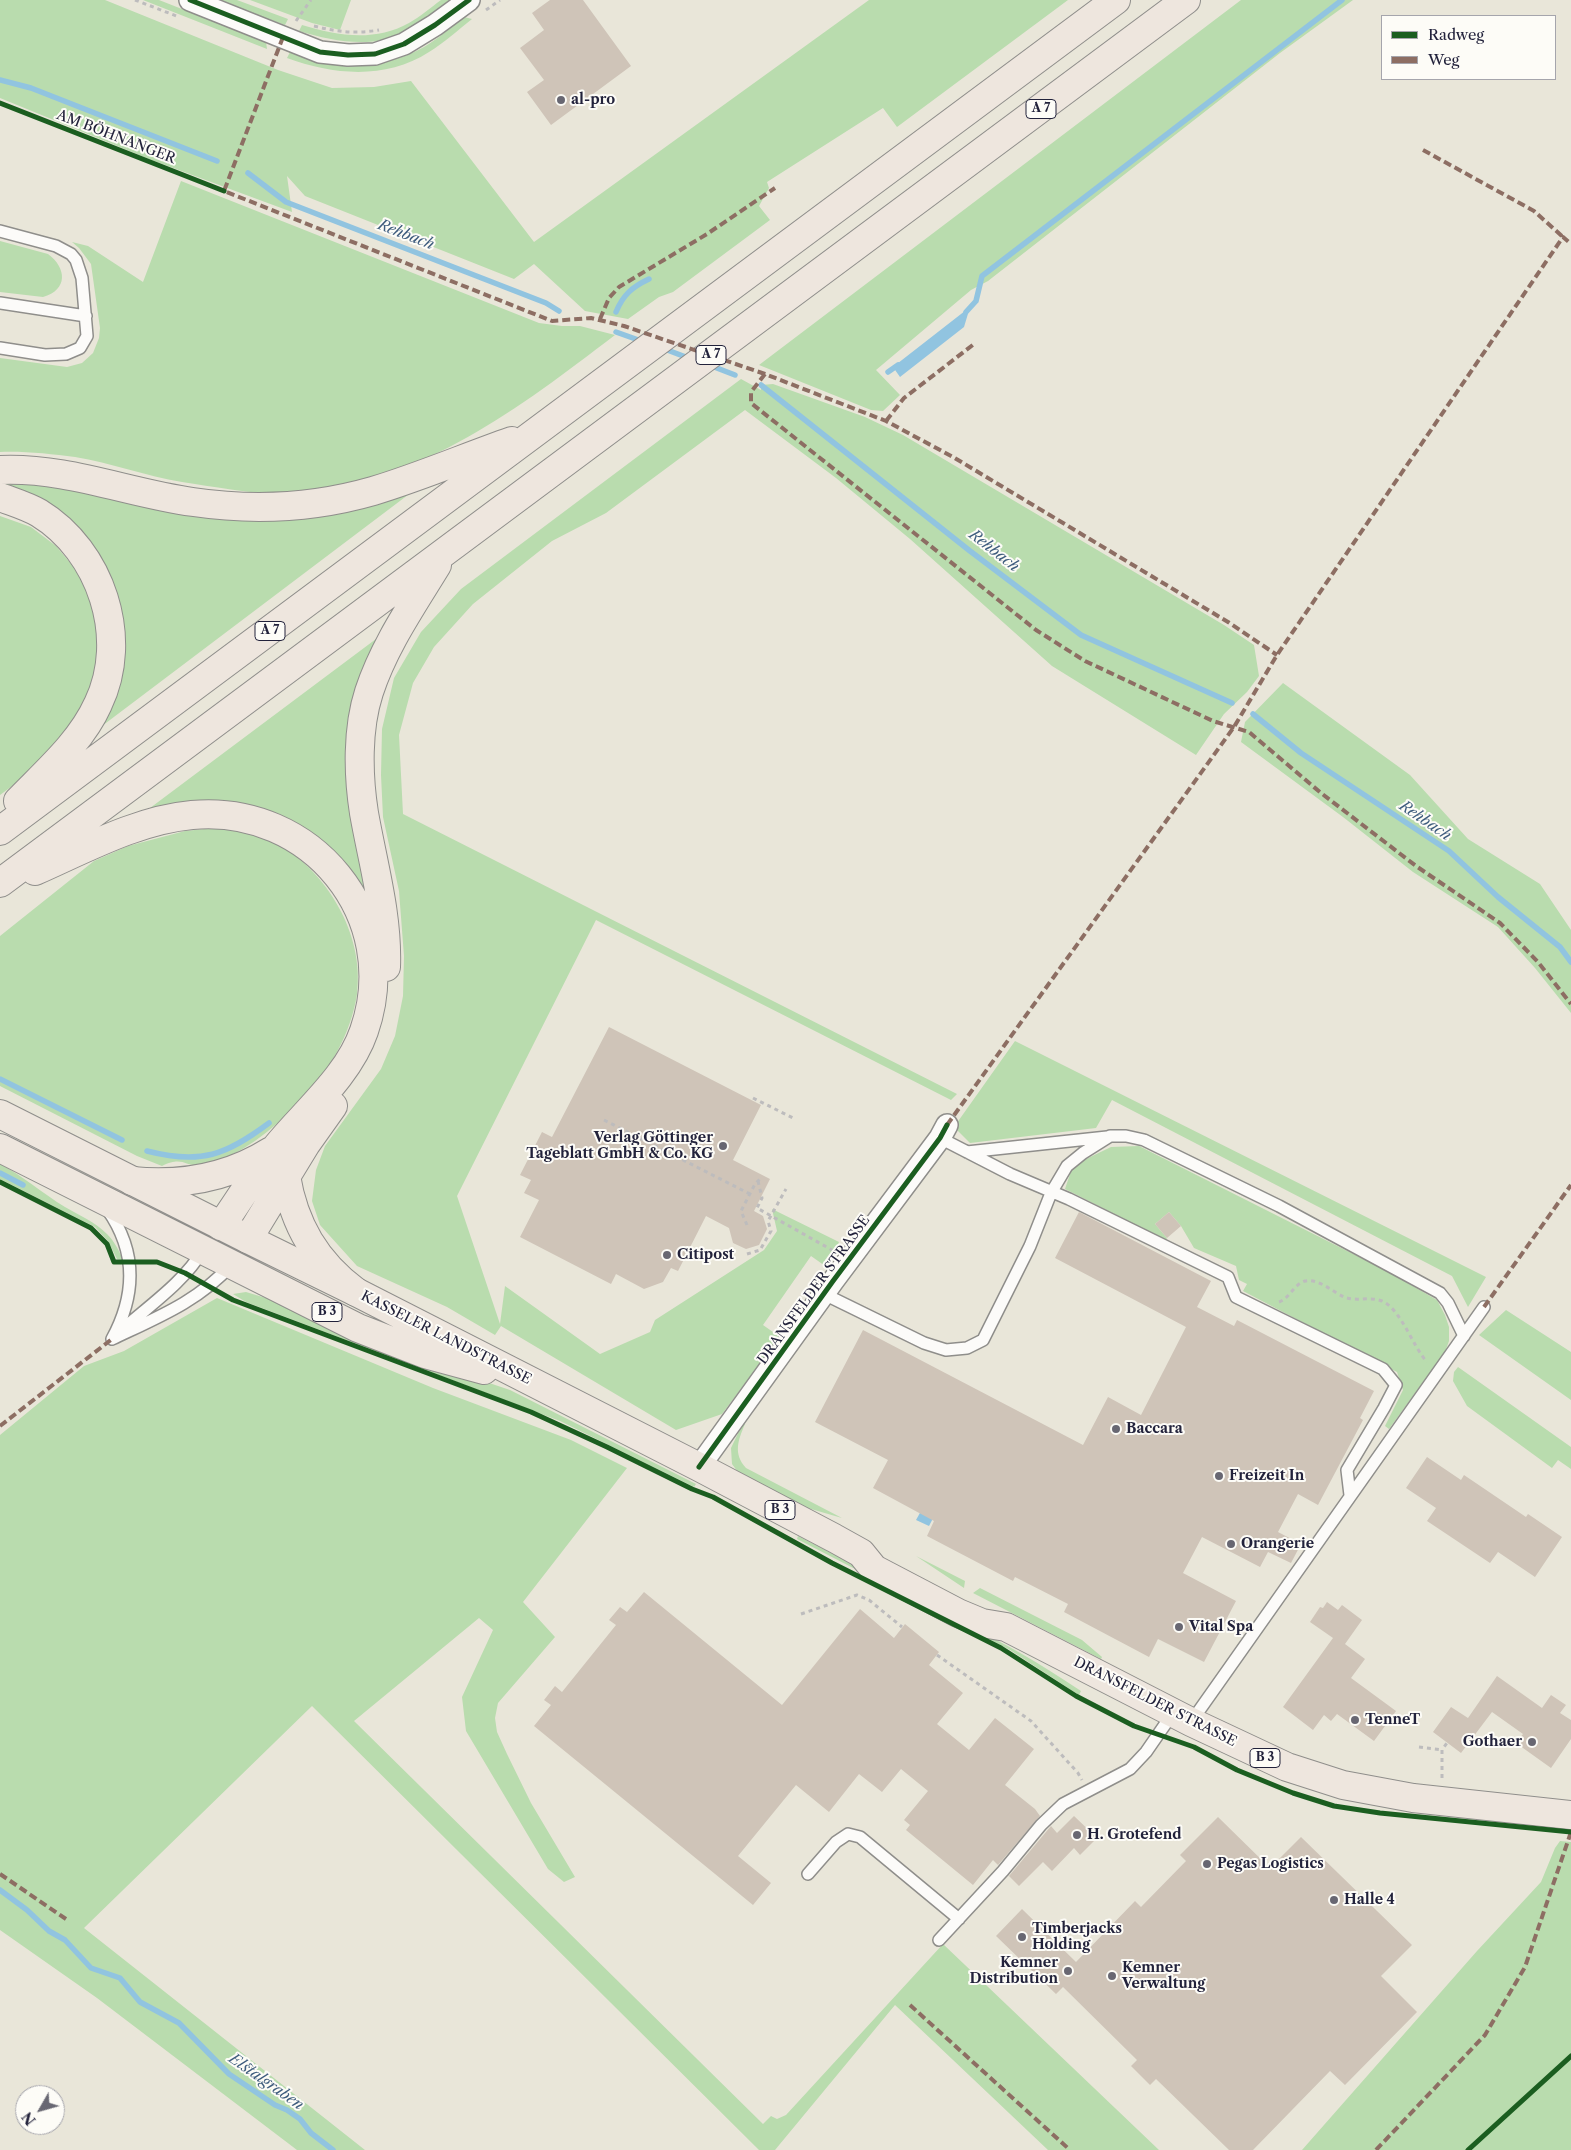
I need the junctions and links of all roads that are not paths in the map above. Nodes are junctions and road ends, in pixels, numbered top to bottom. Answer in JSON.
{"nodes":[{"id":1,"x":190,"y":0,"type":"edge"},
{"id":2,"x":1116,"y":0,"type":"edge"},
{"id":3,"x":1186,"y":0,"type":"edge"},
{"id":4,"x":476,"y":6,"type":"edge"},
{"id":5,"x":0,"y":231,"type":"edge"},
{"id":6,"x":0,"y":303,"type":"edge"},
{"id":7,"x":86,"y":316,"type":"junction"},
{"id":8,"x":0,"y":348,"type":"edge"},
{"id":9,"x":539,"y":431,"type":"junction"},
{"id":10,"x":0,"y":470,"type":"edge"},
{"id":11,"x":0,"y":497,"type":"edge"},
{"id":12,"x":444,"y":553,"type":"junction"},
{"id":13,"x":0,"y":819,"type":"edge"},
{"id":14,"x":0,"y":831,"type":"edge"},
{"id":15,"x":0,"y":885,"type":"edge"},
{"id":16,"x":0,"y":1114,"type":"edge"},
{"id":17,"x":943,"y":1132,"type":"joint"},
{"id":18,"x":1110,"y":1136,"type":"junction"},
{"id":19,"x":276,"y":1147,"type":"junction"},
{"id":20,"x":0,"y":1148,"type":"edge"},
{"id":21,"x":967,"y":1152,"type":"junction"},
{"id":22,"x":286,"y":1176,"type":"junction"},
{"id":23,"x":132,"y":1181,"type":"junction"},
{"id":24,"x":1051,"y":1193,"type":"junction"},
{"id":25,"x":96,"y":1196,"type":"junction"},
{"id":26,"x":221,"y":1226,"type":"junction"},
{"id":27,"x":248,"y":1239,"type":"junction"},
{"id":28,"x":203,"y":1250,"type":"junction"},
{"id":29,"x":232,"y":1264,"type":"junction"},
{"id":30,"x":356,"y":1292,"type":"junction"},
{"id":31,"x":824,"y":1294,"type":"junction"},
{"id":32,"x":1484,"y":1306,"type":"dead end"},
{"id":33,"x":1464,"y":1336,"type":"junction"},
{"id":34,"x":112,"y":1339,"type":"junction"},
{"id":35,"x":536,"y":1385,"type":"junction"},
{"id":36,"x":700,"y":1467,"type":"junction"},
{"id":37,"x":1350,"y":1495,"type":"junction"},
{"id":38,"x":1182,"y":1717,"type":"junction"},
{"id":39,"x":1571,"y":1815,"type":"edge"},
{"id":40,"x":808,"y":1874,"type":"dead end"},
{"id":41,"x":959,"y":1920,"type":"junction"},
{"id":42,"x":939,"y":1940,"type":"dead end"}],
"edges":[{"from":1,"to":4,"type":"street"},
{"from":2,"to":9,"type":"main road","number":"A 7"},
{"from":3,"to":12,"type":"main road","number":"A 7"},
{"from":5,"to":7,"type":"lane"},
{"from":6,"to":7,"type":"lane"},
{"from":7,"to":8,"type":"lane"},
{"from":9,"to":10,"type":"main road"},
{"from":9,"to":14,"type":"main road","number":"A 7"},
{"from":11,"to":13,"type":"main road"},
{"from":12,"to":15,"type":"main road","number":"A 7"},
{"from":12,"to":22,"type":"main road"},
{"from":15,"to":19,"type":"main road"},
{"from":16,"to":23,"type":"main road","name":"KASSELER LANDSTRASSE","number":"B 3"},
{"from":17,"to":21,"type":"lane"},
{"from":17,"to":31,"type":"street","name":"DRANSFELDER STRASSE"},
{"from":18,"to":21,"type":"lane"},
{"from":18,"to":24,"type":"lane"},
{"from":18,"to":33,"type":"lane"},
{"from":19,"to":23,"type":"main road"},
{"from":19,"to":26,"type":"main road"},
{"from":20,"to":25,"type":"main road","name":"KASSELER LANDSTRASSE","number":"B 3"},
{"from":21,"to":24,"type":"lane"},
{"from":22,"to":27,"type":"main road"},
{"from":22,"to":30,"type":"main road"},
{"from":23,"to":26,"type":"main road","name":"KASSELER LANDSTRASSE","number":"B 3"},
{"from":24,"to":31,"type":"lane"},
{"from":24,"to":37,"type":"lane"},
{"from":25,"to":28,"type":"main road","name":"KASSELER LANDSTRASSE","number":"B 3"},
{"from":25,"to":34,"type":"lane"},
{"from":26,"to":27,"type":"main road","name":"KASSELER LANDSTRASSE","number":"B 3"},
{"from":26,"to":28,"type":"main road"},
{"from":27,"to":29,"type":"main road"},
{"from":27,"to":30,"type":"main road","name":"KASSELER LANDSTRASSE","number":"B 3"},
{"from":28,"to":29,"type":"main road","name":"KASSELER LANDSTRASSE","number":"B 3"},
{"from":28,"to":34,"type":"lane"},
{"from":29,"to":34,"type":"lane"},
{"from":29,"to":35,"type":"main road","name":"KASSELER LANDSTRASSE","number":"B 3"},
{"from":30,"to":35,"type":"main road","name":"KASSELER LANDSTRASSE","number":"B 3"},
{"from":31,"to":36,"type":"street","name":"DRANSFELDER STRASSE"},
{"from":32,"to":33,"type":"lane"},
{"from":33,"to":37,"type":"lane"},
{"from":35,"to":36,"type":"main road","name":"DRANSFELDER STRASSE","number":"B 3"},
{"from":36,"to":38,"type":"main road","name":"DRANSFELDER STRASSE","number":"B 3"},
{"from":37,"to":38,"type":"lane"},
{"from":38,"to":39,"type":"main road","name":"DRANSFELDER STRASSE","number":"B 3"},
{"from":38,"to":41,"type":"lane"},
{"from":40,"to":41,"type":"lane"},
{"from":41,"to":42,"type":"lane"}]}
